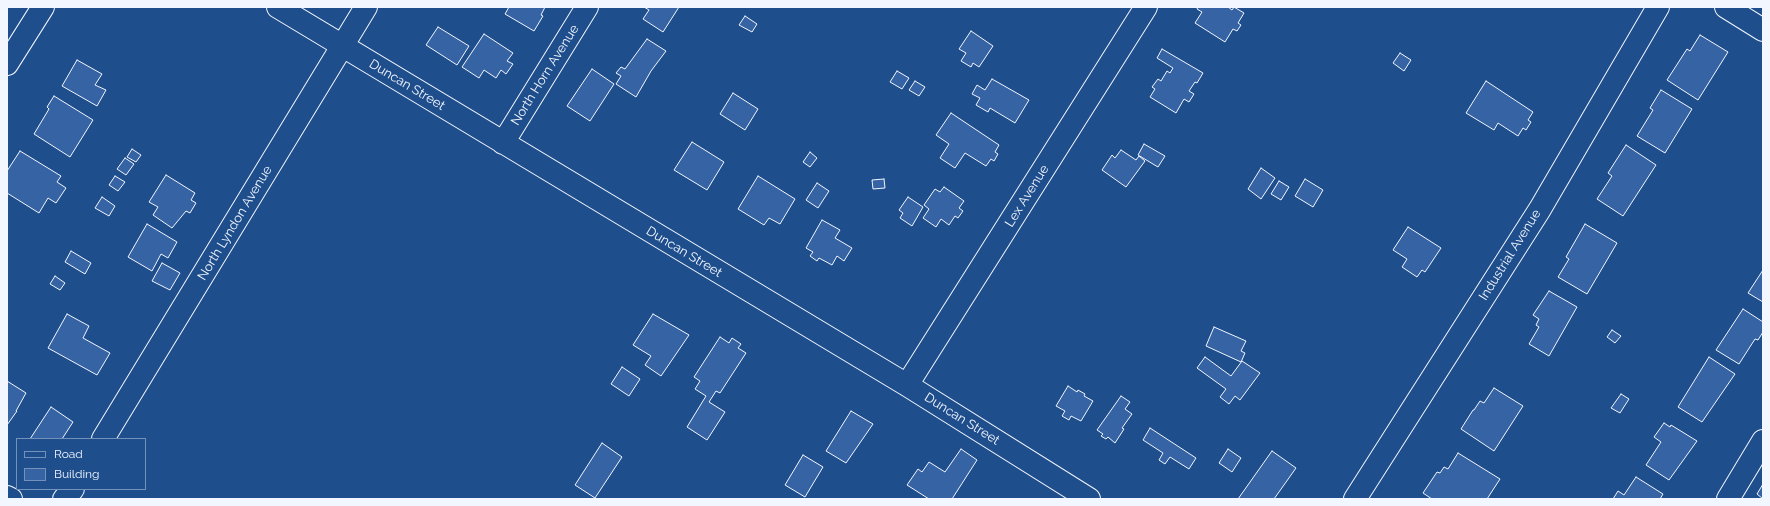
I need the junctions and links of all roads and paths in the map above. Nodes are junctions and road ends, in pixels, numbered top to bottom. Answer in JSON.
{"nodes":[{"id":1,"x":43,"y":7,"type":"edge"},
{"id":2,"x":278,"y":7,"type":"edge"},
{"id":3,"x":366,"y":7,"type":"edge"},
{"id":4,"x":587,"y":7,"type":"edge"},
{"id":5,"x":1146,"y":7,"type":"edge"},
{"id":6,"x":1658,"y":7,"type":"edge"},
{"id":7,"x":1726,"y":7,"type":"edge"},
{"id":8,"x":1763,"y":30,"type":"edge"},
{"id":9,"x":342,"y":46,"type":"junction"},
{"id":10,"x":7,"y":64,"type":"edge"},
{"id":11,"x":503,"y":143,"type":"junction"},
{"id":12,"x":907,"y":385,"type":"junction"},
{"id":13,"x":104,"y":438,"type":"edge"},
{"id":14,"x":1763,"y":441,"type":"edge"},
{"id":15,"x":72,"y":490,"type":"edge"},
{"id":16,"x":7,"y":497,"type":"edge"},
{"id":17,"x":11,"y":499,"type":"edge"},
{"id":18,"x":64,"y":499,"type":"edge"},
{"id":19,"x":1089,"y":499,"type":"edge"},
{"id":20,"x":1355,"y":499,"type":"edge"},
{"id":21,"x":1728,"y":499,"type":"edge"}],
"edges":[{"from":1,"to":10,"type":"street"},
{"from":2,"to":9,"type":"street","name":"Duncan Street"},
{"from":3,"to":9,"type":"street","name":"North Lyndon Avenue"},
{"from":4,"to":11,"type":"street","name":"North Horn Avenue"},
{"from":5,"to":12,"type":"street","name":"Lex Avenue"},
{"from":6,"to":20,"type":"street","name":"Industrial Avenue"},
{"from":7,"to":8,"type":"street"},
{"from":9,"to":11,"type":"street","name":"Duncan Street"},
{"from":9,"to":13,"type":"street","name":"North Lyndon Avenue"},
{"from":11,"to":12,"type":"street","name":"Duncan Street"},
{"from":12,"to":19,"type":"street","name":"Duncan Street"},
{"from":14,"to":21,"type":"street"},
{"from":15,"to":18,"type":"street"},
{"from":16,"to":17,"type":"street"}]}
